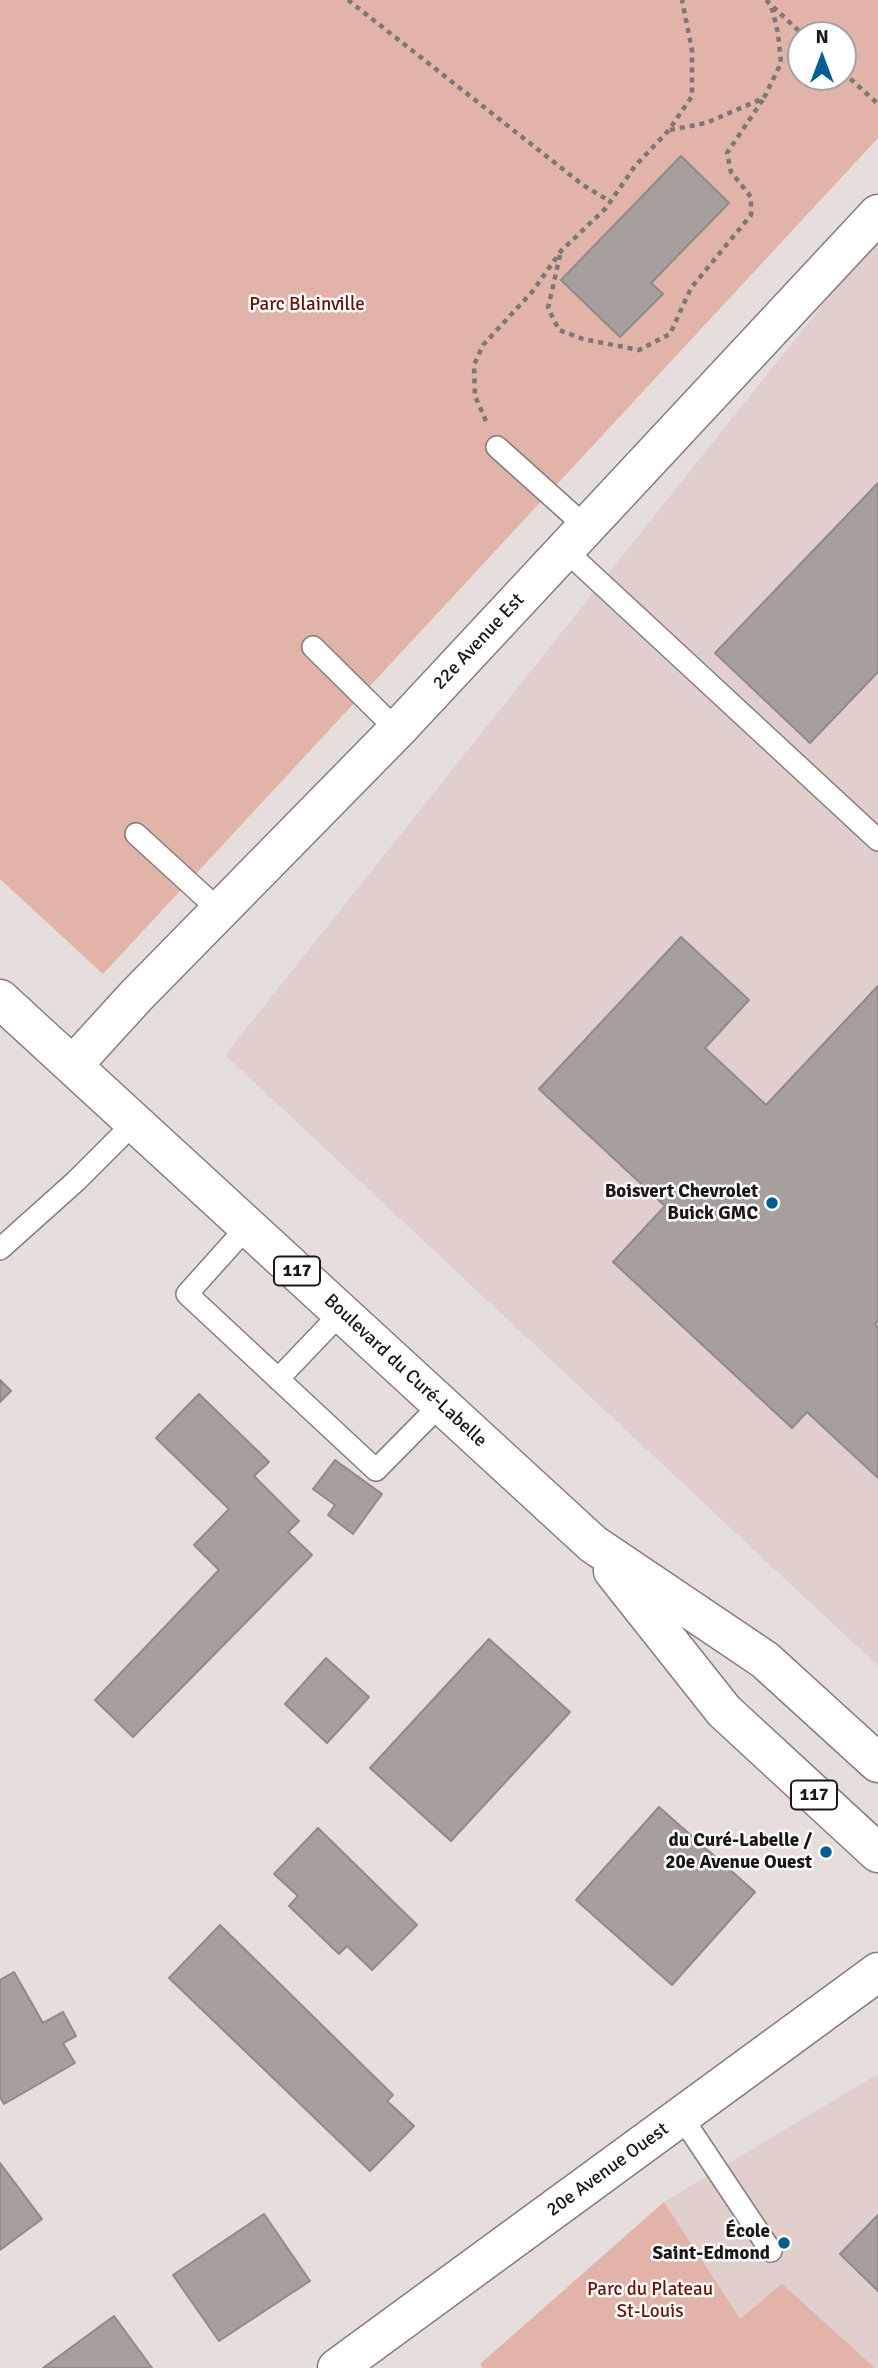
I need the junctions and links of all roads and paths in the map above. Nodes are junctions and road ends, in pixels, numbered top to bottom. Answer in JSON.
{"nodes":[{"id":1,"x":348,"y":0,"type":"edge"},
{"id":2,"x":682,"y":0,"type":"edge"},
{"id":3,"x":766,"y":0,"type":"edge"},
{"id":4,"x":771,"y":5,"type":"junction"},
{"id":5,"x":788,"y":21,"type":"edge"},
{"id":6,"x":857,"y":85,"type":"edge"},
{"id":7,"x":764,"y":97,"type":"junction"},
{"id":8,"x":878,"y":104,"type":"edge"},
{"id":9,"x":669,"y":130,"type":"junction"},
{"id":10,"x":611,"y":202,"type":"junction"},
{"id":11,"x":878,"y":214,"type":"edge"},
{"id":12,"x":561,"y":251,"type":"junction"},
{"id":13,"x":497,"y":447,"type":"joint"},
{"id":14,"x":576,"y":538,"type":"junction"},
{"id":15,"x":313,"y":647,"type":"dead end"},
{"id":16,"x":397,"y":730,"type":"junction"},
{"id":17,"x":136,"y":834,"type":"dead end"},
{"id":18,"x":878,"y":840,"type":"edge"},
{"id":19,"x":219,"y":910,"type":"junction"},
{"id":20,"x":0,"y":999,"type":"edge"},
{"id":21,"x":73,"y":1065,"type":"junction"},
{"id":22,"x":135,"y":1122,"type":"junction"},
{"id":23,"x":248,"y":1226,"type":"junction"},
{"id":24,"x":0,"y":1249,"type":"edge"},
{"id":25,"x":341,"y":1312,"type":"junction"},
{"id":26,"x":278,"y":1379,"type":"junction"},
{"id":27,"x":441,"y":1404,"type":"junction"},
{"id":28,"x":593,"y":1544,"type":"junction"},
{"id":29,"x":878,"y":1763,"type":"edge"},
{"id":30,"x":878,"y":1853,"type":"edge"},
{"id":31,"x":878,"y":1972,"type":"edge"},
{"id":32,"x":681,"y":2116,"type":"junction"},
{"id":33,"x":771,"y":2251,"type":"dead end"},
{"id":34,"x":337,"y":2368,"type":"edge"}],
"edges":[{"from":1,"to":10,"type":"path"},
{"from":2,"to":9,"type":"path"},
{"from":3,"to":4,"type":"path"},
{"from":4,"to":5,"type":"path"},
{"from":4,"to":7,"type":"path"},
{"from":6,"to":8,"type":"path"},
{"from":7,"to":9,"type":"path"},
{"from":7,"to":12,"type":"path"},
{"from":9,"to":10,"type":"path"},
{"from":10,"to":12,"type":"path"},
{"from":11,"to":14,"type":"street","name":"22e Avenue Est"},
{"from":12,"to":13,"type":"path"},
{"from":13,"to":14,"type":"lane"},
{"from":14,"to":16,"type":"street","name":"22e Avenue Est"},
{"from":14,"to":18,"type":"lane"},
{"from":15,"to":16,"type":"lane"},
{"from":16,"to":19,"type":"street","name":"22e Avenue Est"},
{"from":17,"to":19,"type":"lane"},
{"from":19,"to":21,"type":"street","name":"22e Avenue Est"},
{"from":20,"to":21,"type":"street","name":"Boulevard du Curé-Labelle","number":"117"},
{"from":21,"to":22,"type":"street","name":"Boulevard du Curé-Labelle","number":"117"},
{"from":22,"to":23,"type":"street","name":"Boulevard du Curé-Labelle","number":"117"},
{"from":22,"to":24,"type":"lane"},
{"from":23,"to":25,"type":"street","name":"Boulevard du Curé-Labelle","number":"117"},
{"from":23,"to":26,"type":"lane"},
{"from":25,"to":26,"type":"lane"},
{"from":25,"to":27,"type":"street","name":"Boulevard du Curé-Labelle","number":"117"},
{"from":26,"to":27,"type":"lane"},
{"from":27,"to":28,"type":"street","name":"Boulevard du Curé-Labelle","number":"117"},
{"from":28,"to":29,"type":"street","name":"Boulevard du Curé-Labelle","number":"117"},
{"from":28,"to":30,"type":"street","name":"Boulevard du Curé-Labelle","number":"117"},
{"from":31,"to":32,"type":"street","name":"20e Avenue Ouest"},
{"from":32,"to":33,"type":"lane"},
{"from":32,"to":34,"type":"street","name":"20e Avenue Ouest"}]}
